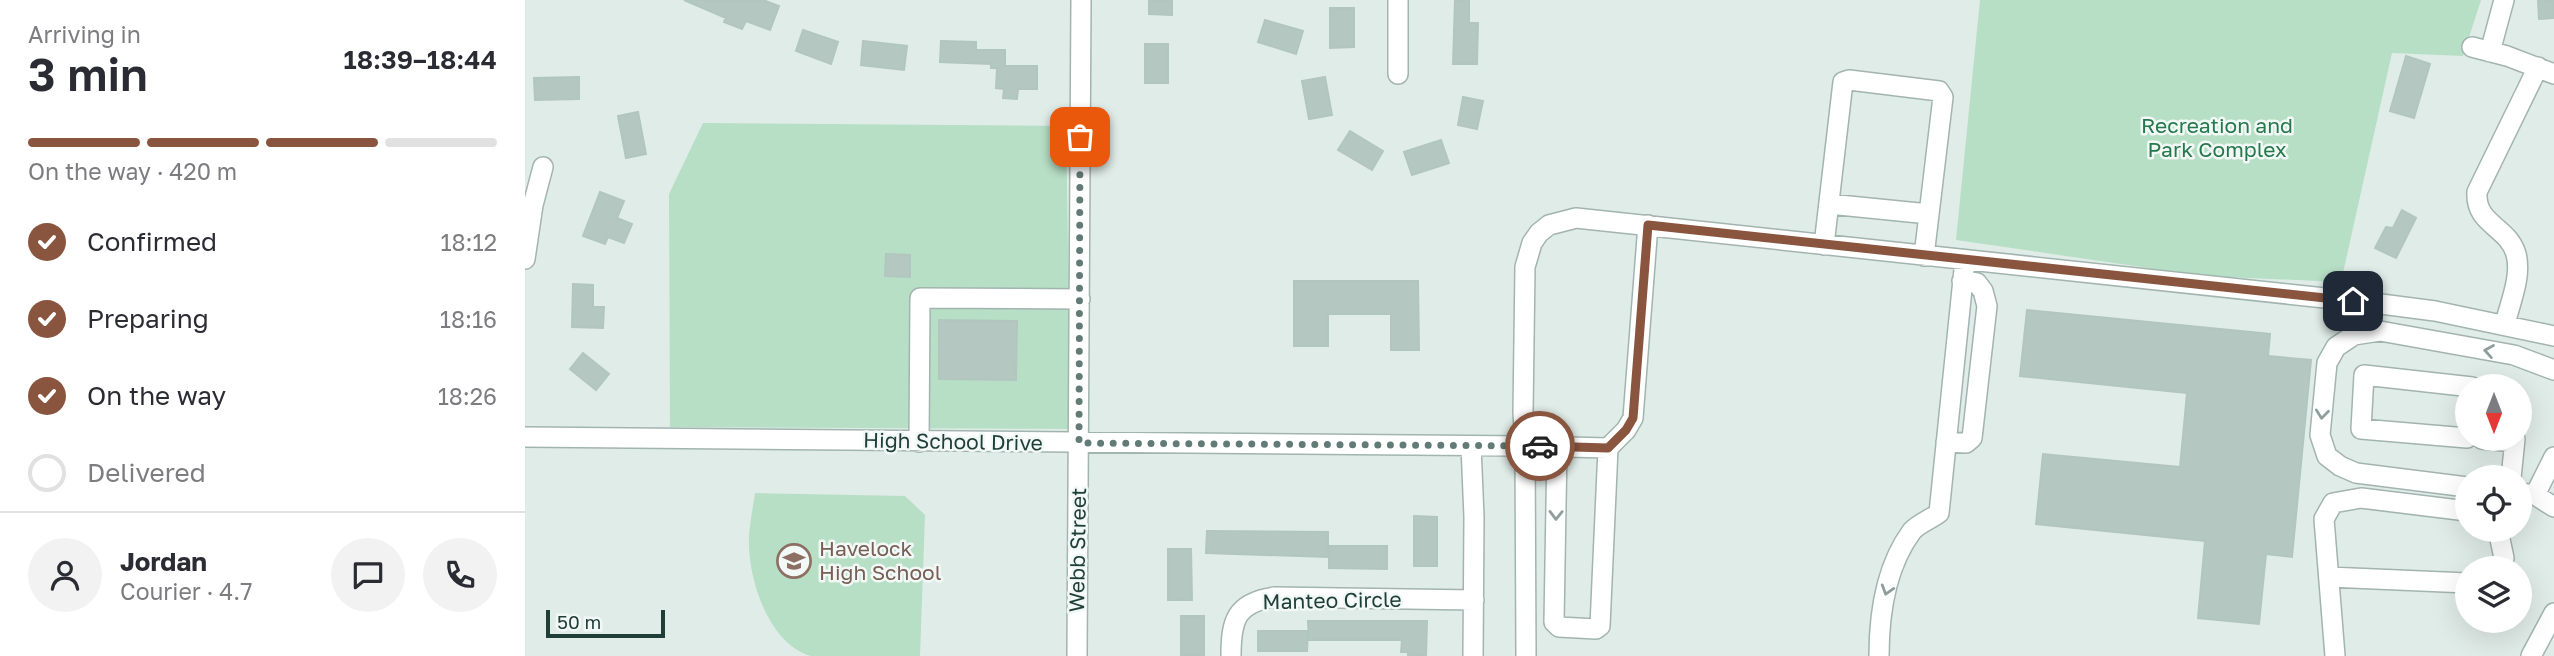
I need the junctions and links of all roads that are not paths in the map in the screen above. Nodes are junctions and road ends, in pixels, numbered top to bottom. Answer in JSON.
{"nodes":[{"id":1,"x":1081,"y":0,"type":"edge"},
{"id":2,"x":1398,"y":0,"type":"edge"},
{"id":3,"x":2504,"y":0,"type":"edge"},
{"id":4,"x":2546,"y":70,"type":"edge"},
{"id":5,"x":1398,"y":74,"type":"dead end"},
{"id":6,"x":543,"y":167,"type":"dead end"},
{"id":7,"x":1829,"y":204,"type":"junction"},
{"id":8,"x":1929,"y":214,"type":"junction"},
{"id":9,"x":1648,"y":225,"type":"junction"},
{"id":10,"x":1824,"y":245,"type":"junction"},
{"id":11,"x":1924,"y":256,"type":"junction"},
{"id":12,"x":525,"y":259,"type":"edge"},
{"id":13,"x":1965,"y":260,"type":"junction"},
{"id":14,"x":1962,"y":281,"type":"junction"},
{"id":15,"x":1080,"y":299,"type":"junction"},
{"id":16,"x":2505,"y":324,"type":"junction"},
{"id":17,"x":2554,"y":336,"type":"edge"},
{"id":18,"x":2554,"y":370,"type":"edge"},
{"id":19,"x":2455,"y":385,"type":"edge"},
{"id":20,"x":525,"y":437,"type":"edge"},
{"id":21,"x":2455,"y":437,"type":"edge"},
{"id":22,"x":919,"y":442,"type":"junction"},
{"id":23,"x":1946,"y":442,"type":"junction"},
{"id":24,"x":1079,"y":443,"type":"junction"},
{"id":25,"x":1472,"y":446,"type":"junction"},
{"id":26,"x":1525,"y":446,"type":"junction"},
{"id":27,"x":1557,"y":447,"type":"junction"},
{"id":28,"x":1608,"y":448,"type":"junction"},
{"id":29,"x":2554,"y":457,"type":"edge"},
{"id":30,"x":2455,"y":485,"type":"edge"},
{"id":31,"x":2532,"y":487,"type":"edge"},
{"id":32,"x":2532,"y":496,"type":"edge"},
{"id":33,"x":2554,"y":507,"type":"edge"},
{"id":34,"x":2455,"y":510,"type":"edge"},
{"id":35,"x":2329,"y":577,"type":"junction"},
{"id":36,"x":2455,"y":582,"type":"edge"},
{"id":37,"x":1474,"y":600,"type":"junction"},
{"id":38,"x":2554,"y":613,"type":"edge"},
{"id":39,"x":2554,"y":652,"type":"edge"},
{"id":40,"x":1077,"y":656,"type":"edge"},
{"id":41,"x":1231,"y":656,"type":"edge"},
{"id":42,"x":1473,"y":656,"type":"edge"},
{"id":43,"x":1526,"y":656,"type":"edge"},
{"id":44,"x":1879,"y":656,"type":"edge"},
{"id":45,"x":2335,"y":656,"type":"edge"},
{"id":46,"x":2529,"y":656,"type":"edge"}],
"edges":[{"from":1,"to":15,"type":"street","name":"Webb Street"},
{"from":2,"to":5,"type":"street"},
{"from":3,"to":4,"type":"street"},
{"from":4,"to":16,"type":"street"},
{"from":6,"to":12,"type":"street"},
{"from":7,"to":8,"type":"street"},
{"from":7,"to":8,"type":"street"},
{"from":7,"to":10,"type":"street"},
{"from":8,"to":11,"type":"street"},
{"from":9,"to":10,"type":"street"},
{"from":9,"to":26,"type":"street"},
{"from":9,"to":28,"type":"street"},
{"from":10,"to":11,"type":"street"},
{"from":11,"to":13,"type":"street"},
{"from":13,"to":14,"type":"street"},
{"from":13,"to":16,"type":"street"},
{"from":14,"to":23,"type":"street"},
{"from":14,"to":23,"type":"street"},
{"from":15,"to":22,"type":"street"},
{"from":15,"to":24,"type":"street","name":"Webb Street"},
{"from":16,"to":17,"type":"street"},
{"from":18,"to":30,"type":"street","one_way":true},
{"from":19,"to":21,"type":"street"},
{"from":20,"to":22,"type":"street","name":"High School Drive"},
{"from":22,"to":24,"type":"street","name":"High School Drive"},
{"from":23,"to":44,"type":"street","one_way":true},
{"from":24,"to":25,"type":"street","name":"High School Drive"},
{"from":24,"to":40,"type":"street","name":"Webb Street"},
{"from":25,"to":26,"type":"street","name":"High School Drive"},
{"from":25,"to":37,"type":"street"},
{"from":26,"to":27,"type":"street","name":"High School Drive"},
{"from":26,"to":43,"type":"street"},
{"from":27,"to":28,"type":"street","name":"High School Drive"},
{"from":27,"to":28,"type":"street","one_way":true},
{"from":29,"to":31,"type":"street"},
{"from":32,"to":33,"type":"street"},
{"from":34,"to":35,"type":"street"},
{"from":35,"to":36,"type":"street"},
{"from":35,"to":45,"type":"street"},
{"from":37,"to":41,"type":"street","name":"Manteo Circle"},
{"from":37,"to":42,"type":"street"},
{"from":38,"to":46,"type":"street"},
{"from":39,"to":46,"type":"street"}]}
